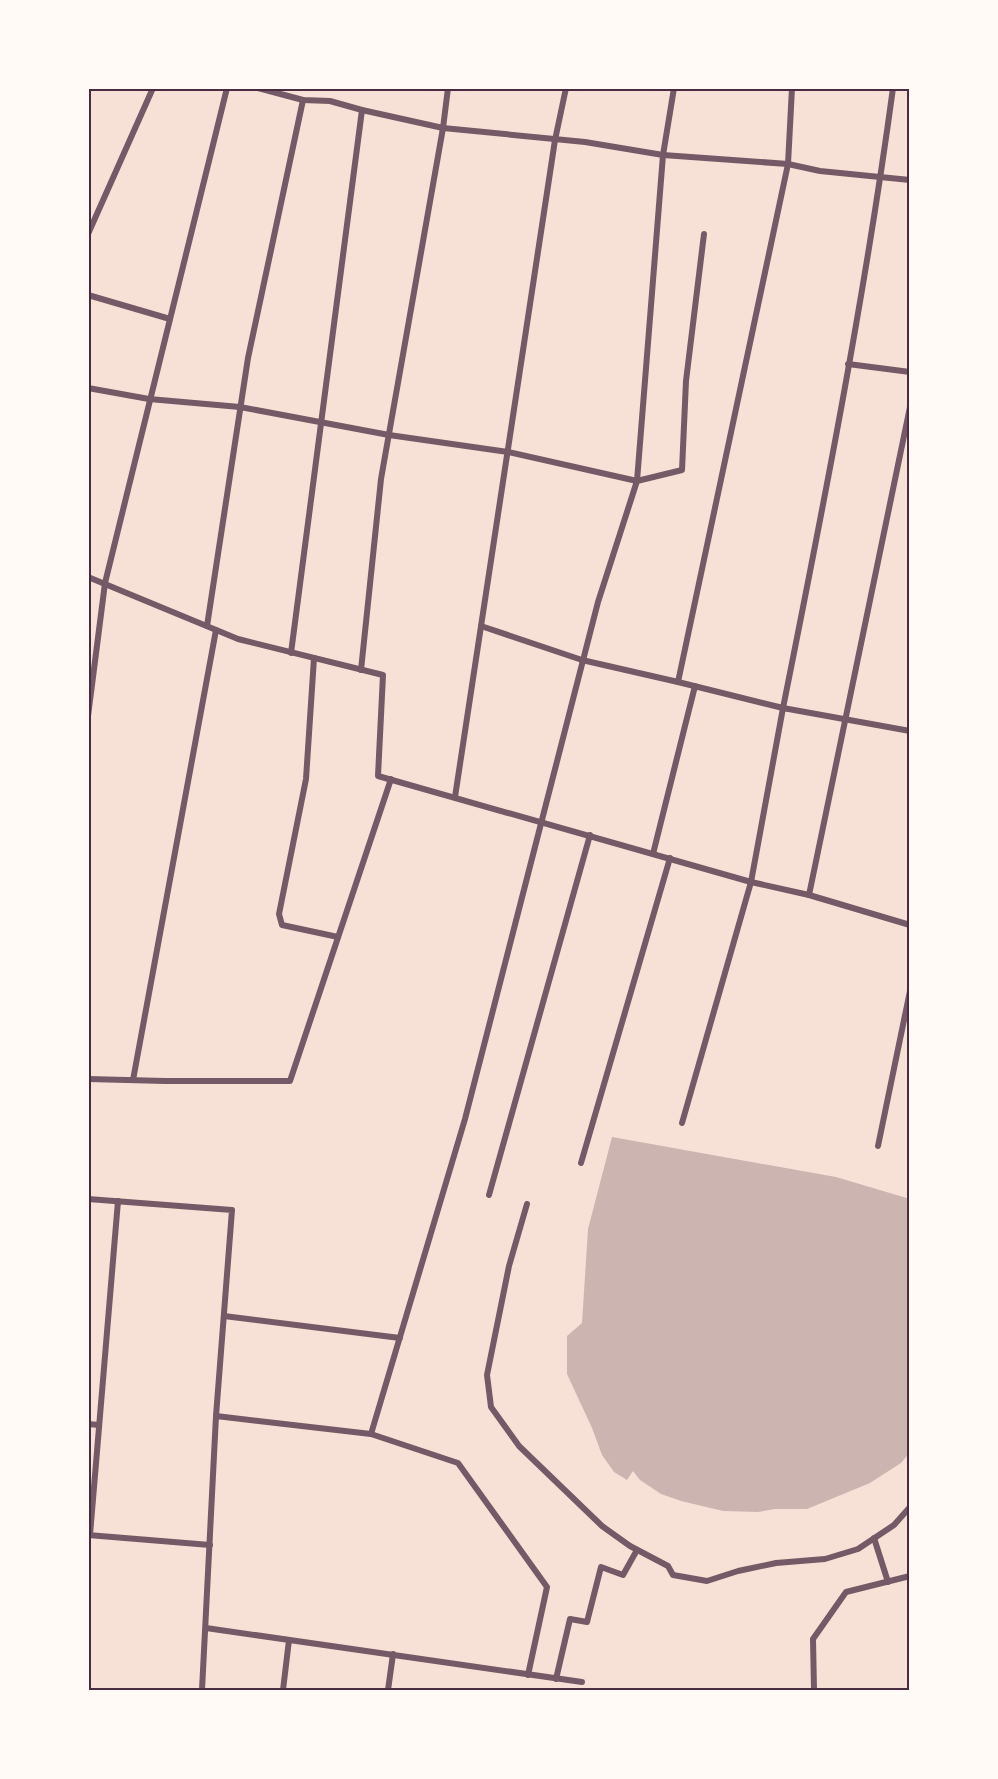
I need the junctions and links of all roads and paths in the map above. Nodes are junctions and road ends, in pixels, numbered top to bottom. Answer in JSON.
{"nodes":[{"id":1,"x":153,"y":88,"type":"edge"},
{"id":2,"x":227,"y":88,"type":"edge"},
{"id":3,"x":258,"y":88,"type":"edge"},
{"id":4,"x":448,"y":88,"type":"edge"},
{"id":5,"x":566,"y":88,"type":"edge"},
{"id":6,"x":674,"y":88,"type":"edge"},
{"id":7,"x":792,"y":88,"type":"edge"},
{"id":8,"x":893,"y":88,"type":"edge"},
{"id":9,"x":303,"y":100,"type":"junction"},
{"id":10,"x":362,"y":110,"type":"junction"},
{"id":11,"x":443,"y":128,"type":"junction"},
{"id":12,"x":555,"y":140,"type":"junction"},
{"id":13,"x":663,"y":155,"type":"junction"},
{"id":14,"x":789,"y":164,"type":"junction"},
{"id":15,"x":881,"y":176,"type":"junction"},
{"id":16,"x":909,"y":180,"type":"edge"},
{"id":17,"x":88,"y":234,"type":"edge"},
{"id":18,"x":704,"y":234,"type":"dead end"},
{"id":19,"x":88,"y":295,"type":"edge"},
{"id":20,"x":170,"y":319,"type":"junction"},
{"id":21,"x":848,"y":364,"type":"junction"},
{"id":22,"x":909,"y":372,"type":"edge"},
{"id":23,"x":88,"y":388,"type":"edge"},
{"id":24,"x":151,"y":399,"type":"junction"},
{"id":25,"x":240,"y":407,"type":"junction"},
{"id":26,"x":909,"y":407,"type":"edge"},
{"id":27,"x":321,"y":422,"type":"junction"},
{"id":28,"x":389,"y":435,"type":"junction"},
{"id":29,"x":507,"y":452,"type":"junction"},
{"id":30,"x":637,"y":481,"type":"junction"},
{"id":31,"x":88,"y":577,"type":"edge"},
{"id":32,"x":105,"y":583,"type":"junction"},
{"id":33,"x":207,"y":626,"type":"junction"},
{"id":34,"x":481,"y":626,"type":"junction"},
{"id":35,"x":216,"y":630,"type":"junction"},
{"id":36,"x":291,"y":652,"type":"junction"},
{"id":37,"x":314,"y":658,"type":"junction"},
{"id":38,"x":582,"y":660,"type":"junction"},
{"id":39,"x":361,"y":670,"type":"junction"},
{"id":40,"x":678,"y":682,"type":"junction"},
{"id":41,"x":695,"y":686,"type":"junction"},
{"id":42,"x":783,"y":708,"type":"junction"},
{"id":43,"x":88,"y":716,"type":"edge"},
{"id":44,"x":845,"y":718,"type":"junction"},
{"id":45,"x":909,"y":731,"type":"edge"},
{"id":46,"x":391,"y":779,"type":"junction"},
{"id":47,"x":455,"y":797,"type":"junction"},
{"id":48,"x":541,"y":822,"type":"junction"},
{"id":49,"x":590,"y":836,"type":"junction"},
{"id":50,"x":653,"y":854,"type":"junction"},
{"id":51,"x":670,"y":858,"type":"junction"},
{"id":52,"x":751,"y":882,"type":"junction"},
{"id":53,"x":809,"y":895,"type":"junction"},
{"id":54,"x":909,"y":925,"type":"edge"},
{"id":55,"x":338,"y":937,"type":"junction"},
{"id":56,"x":909,"y":991,"type":"edge"},
{"id":57,"x":88,"y":1079,"type":"edge"},
{"id":58,"x":133,"y":1080,"type":"junction"},
{"id":59,"x":682,"y":1123,"type":"dead end"},
{"id":60,"x":878,"y":1146,"type":"dead end"},
{"id":61,"x":581,"y":1163,"type":"dead end"},
{"id":62,"x":489,"y":1195,"type":"dead end"},
{"id":63,"x":88,"y":1199,"type":"edge"},
{"id":64,"x":118,"y":1201,"type":"junction"},
{"id":65,"x":527,"y":1204,"type":"dead end"},
{"id":66,"x":224,"y":1316,"type":"junction"},
{"id":67,"x":400,"y":1338,"type":"junction"},
{"id":68,"x":216,"y":1416,"type":"junction"},
{"id":69,"x":88,"y":1424,"type":"edge"},
{"id":70,"x":99,"y":1425,"type":"junction"},
{"id":71,"x":371,"y":1434,"type":"junction"},
{"id":72,"x":909,"y":1507,"type":"edge"},
{"id":73,"x":89,"y":1535,"type":"edge"},
{"id":74,"x":874,"y":1538,"type":"junction"},
{"id":75,"x":210,"y":1545,"type":"junction"},
{"id":76,"x":637,"y":1550,"type":"junction"},
{"id":77,"x":909,"y":1576,"type":"edge"},
{"id":78,"x":888,"y":1582,"type":"junction"},
{"id":79,"x":206,"y":1628,"type":"junction"},
{"id":80,"x":289,"y":1640,"type":"junction"},
{"id":81,"x":393,"y":1654,"type":"junction"},
{"id":82,"x":528,"y":1675,"type":"junction"},
{"id":83,"x":556,"y":1679,"type":"junction"},
{"id":84,"x":582,"y":1682,"type":"dead end"},
{"id":85,"x":202,"y":1690,"type":"edge"},
{"id":86,"x":284,"y":1690,"type":"edge"},
{"id":87,"x":388,"y":1690,"type":"edge"},
{"id":88,"x":814,"y":1690,"type":"edge"}],
"edges":[{"from":1,"to":17,"type":"street"},
{"from":2,"to":20,"type":"street"},
{"from":3,"to":9,"type":"street"},
{"from":4,"to":11,"type":"street"},
{"from":5,"to":12,"type":"street"},
{"from":6,"to":13,"type":"street"},
{"from":7,"to":14,"type":"street"},
{"from":8,"to":15,"type":"street"},
{"from":9,"to":10,"type":"street"},
{"from":9,"to":25,"type":"street"},
{"from":10,"to":11,"type":"street"},
{"from":10,"to":27,"type":"street"},
{"from":11,"to":12,"type":"street"},
{"from":11,"to":28,"type":"street"},
{"from":12,"to":13,"type":"street"},
{"from":12,"to":29,"type":"street"},
{"from":13,"to":14,"type":"street"},
{"from":13,"to":30,"type":"street"},
{"from":14,"to":15,"type":"street"},
{"from":14,"to":40,"type":"street"},
{"from":15,"to":16,"type":"street"},
{"from":15,"to":21,"type":"street"},
{"from":18,"to":30,"type":"street"},
{"from":19,"to":20,"type":"street"},
{"from":20,"to":24,"type":"street"},
{"from":21,"to":22,"type":"street"},
{"from":21,"to":42,"type":"street"},
{"from":23,"to":24,"type":"street"},
{"from":24,"to":25,"type":"street"},
{"from":24,"to":32,"type":"street"},
{"from":25,"to":27,"type":"street"},
{"from":25,"to":33,"type":"street"},
{"from":26,"to":44,"type":"street"},
{"from":27,"to":28,"type":"street"},
{"from":27,"to":36,"type":"street"},
{"from":28,"to":29,"type":"street"},
{"from":28,"to":39,"type":"street"},
{"from":29,"to":30,"type":"street"},
{"from":29,"to":34,"type":"street"},
{"from":30,"to":38,"type":"street"},
{"from":31,"to":32,"type":"street"},
{"from":32,"to":33,"type":"street"},
{"from":32,"to":43,"type":"street"},
{"from":33,"to":35,"type":"street"},
{"from":34,"to":38,"type":"street"},
{"from":34,"to":47,"type":"street"},
{"from":35,"to":36,"type":"street"},
{"from":35,"to":58,"type":"street"},
{"from":36,"to":37,"type":"street"},
{"from":37,"to":39,"type":"street"},
{"from":37,"to":55,"type":"street"},
{"from":38,"to":40,"type":"street"},
{"from":38,"to":48,"type":"street"},
{"from":39,"to":46,"type":"street"},
{"from":40,"to":41,"type":"street"},
{"from":41,"to":42,"type":"street"},
{"from":41,"to":50,"type":"street"},
{"from":42,"to":44,"type":"street"},
{"from":42,"to":52,"type":"street"},
{"from":44,"to":45,"type":"street"},
{"from":44,"to":53,"type":"street"},
{"from":46,"to":47,"type":"street"},
{"from":46,"to":55,"type":"street"},
{"from":47,"to":48,"type":"street"},
{"from":48,"to":49,"type":"street"},
{"from":48,"to":67,"type":"street"},
{"from":49,"to":50,"type":"street"},
{"from":49,"to":62,"type":"street"},
{"from":50,"to":51,"type":"street"},
{"from":51,"to":52,"type":"street"},
{"from":51,"to":61,"type":"street"},
{"from":52,"to":53,"type":"street"},
{"from":52,"to":59,"type":"street"},
{"from":53,"to":54,"type":"street"},
{"from":55,"to":58,"type":"street"},
{"from":56,"to":60,"type":"street"},
{"from":57,"to":58,"type":"street"},
{"from":63,"to":64,"type":"street"},
{"from":64,"to":66,"type":"street"},
{"from":64,"to":70,"type":"street"},
{"from":65,"to":76,"type":"street"},
{"from":66,"to":67,"type":"street"},
{"from":66,"to":68,"type":"street"},
{"from":67,"to":71,"type":"street"},
{"from":68,"to":71,"type":"street"},
{"from":68,"to":75,"type":"street"},
{"from":69,"to":70,"type":"street"},
{"from":70,"to":73,"type":"street"},
{"from":71,"to":82,"type":"street"},
{"from":72,"to":74,"type":"street"},
{"from":73,"to":75,"type":"street"},
{"from":74,"to":76,"type":"street"},
{"from":74,"to":78,"type":"street"},
{"from":75,"to":79,"type":"street"},
{"from":76,"to":83,"type":"street"},
{"from":77,"to":78,"type":"street"},
{"from":78,"to":88,"type":"street"},
{"from":79,"to":80,"type":"street"},
{"from":79,"to":85,"type":"street"},
{"from":80,"to":81,"type":"street"},
{"from":80,"to":86,"type":"street"},
{"from":81,"to":82,"type":"street"},
{"from":81,"to":87,"type":"street"},
{"from":82,"to":83,"type":"street"},
{"from":83,"to":84,"type":"street"}]}
